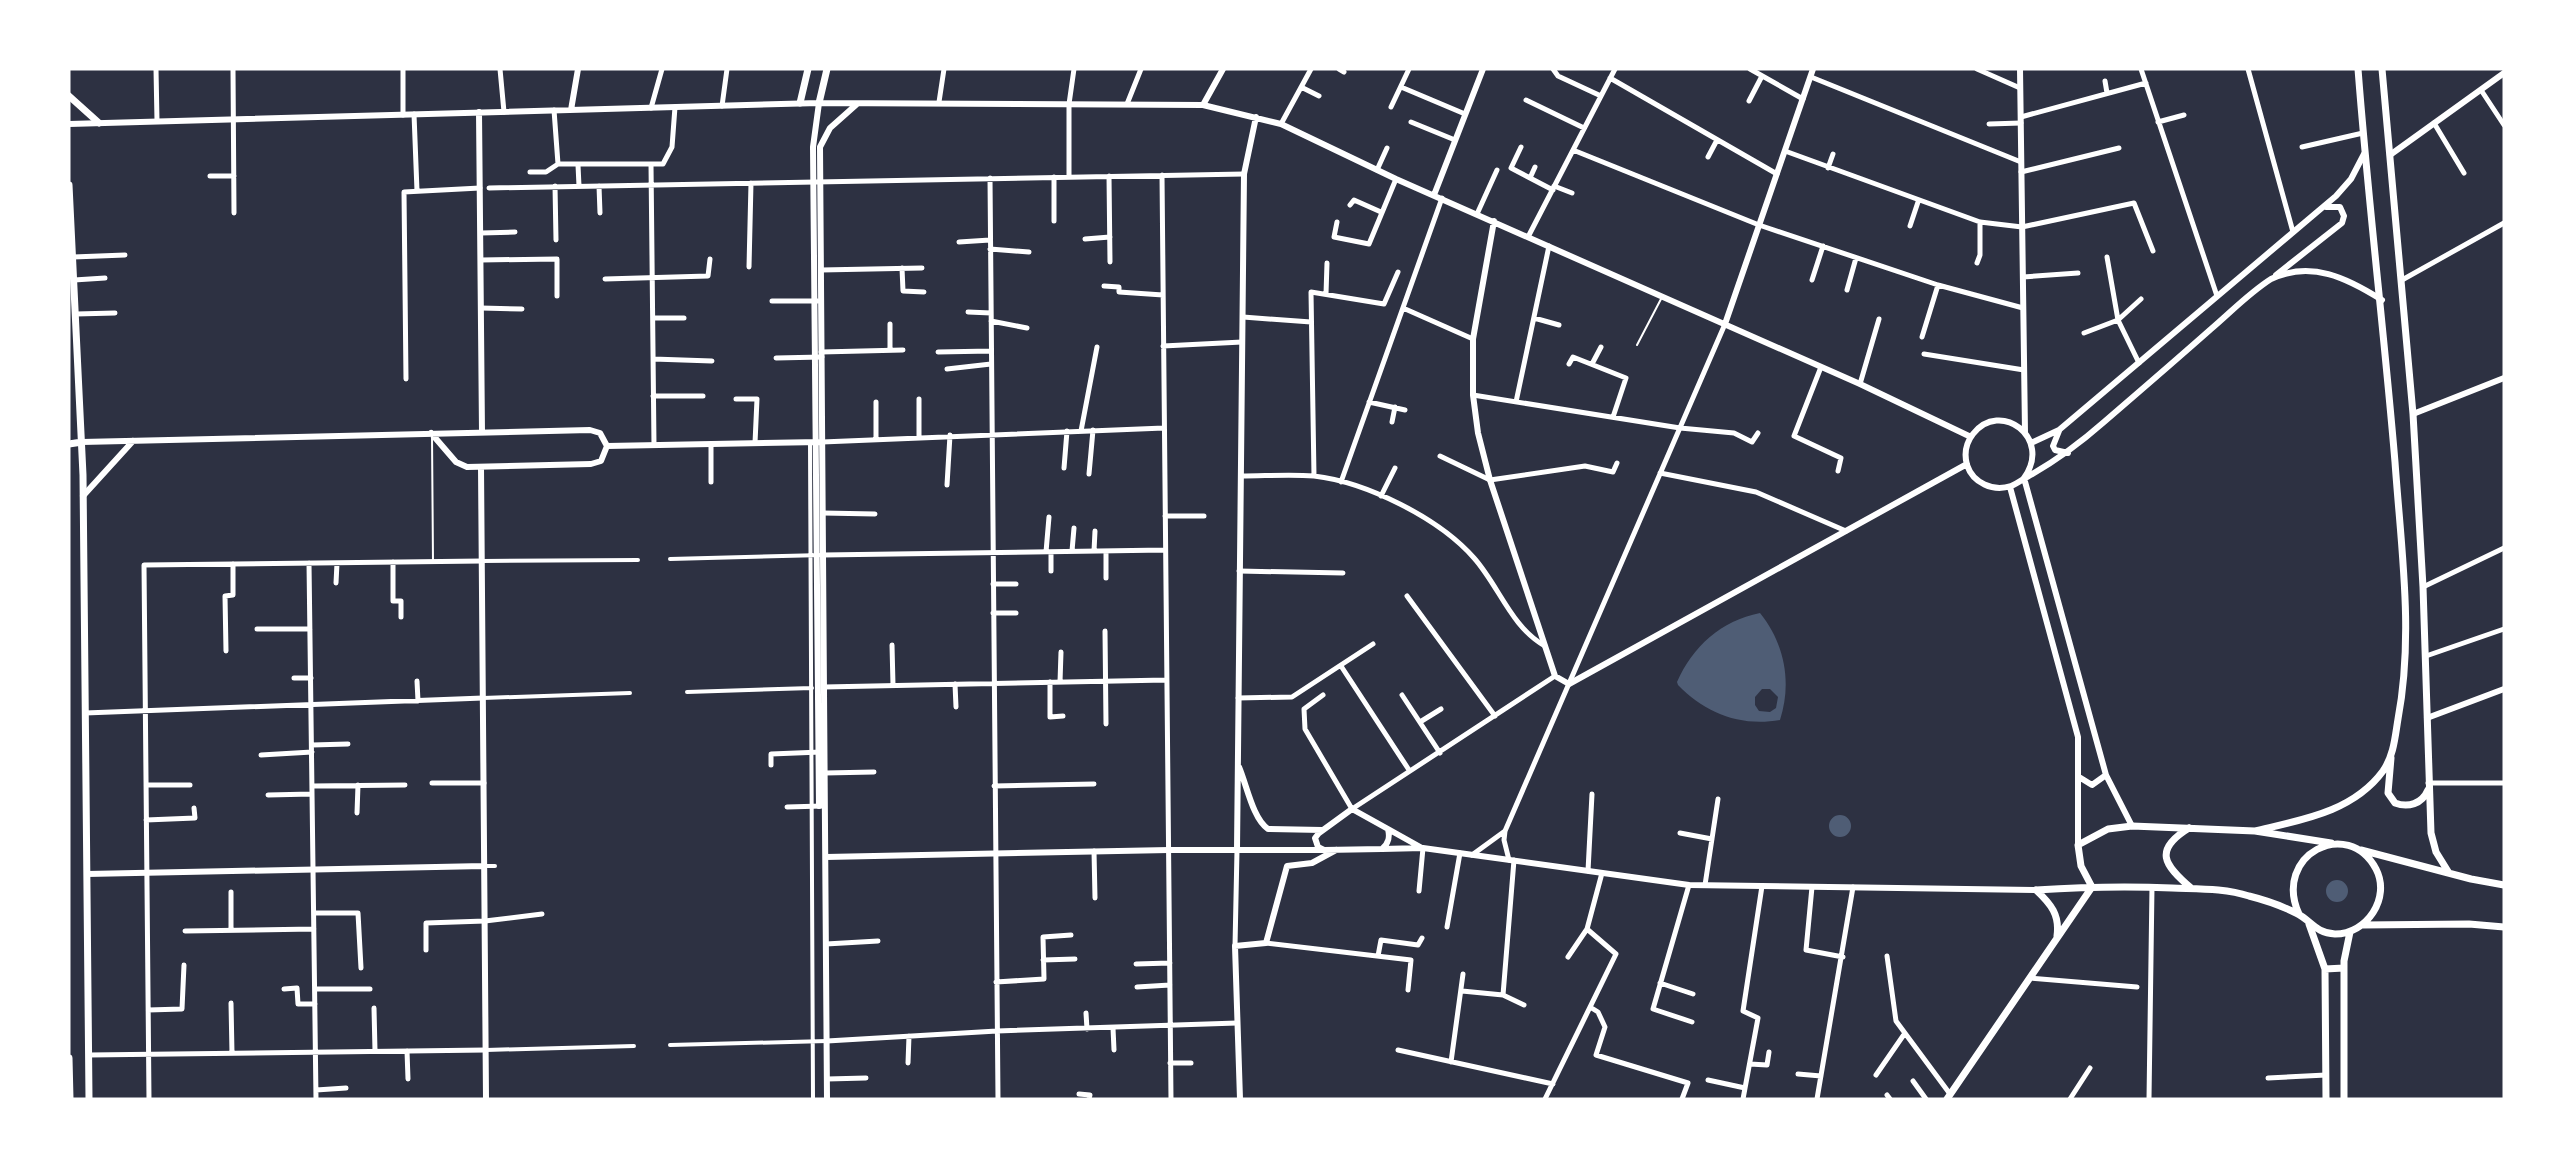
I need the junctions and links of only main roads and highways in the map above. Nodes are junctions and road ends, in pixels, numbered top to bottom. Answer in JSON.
{"nodes":[{"id":1,"x":808,"y":69,"type":"edge"},
{"id":2,"x":827,"y":69,"type":"edge"},
{"id":3,"x":2358,"y":69,"type":"edge"},
{"id":4,"x":2382,"y":69,"type":"edge"},
{"id":5,"x":69,"y":96,"type":"edge"},
{"id":6,"x":819,"y":103,"type":"road end"},
{"id":7,"x":800,"y":104,"type":"road end"},
{"id":8,"x":99,"y":123,"type":"road end"},
{"id":9,"x":69,"y":185,"type":"edge"},
{"id":10,"x":82,"y":442,"type":"junction"},
{"id":11,"x":69,"y":444,"type":"edge"},
{"id":12,"x":2392,"y":756,"type":"junction"},
{"id":13,"x":2428,"y":786,"type":"junction"},
{"id":14,"x":2189,"y":828,"type":"junction"},
{"id":15,"x":2255,"y":831,"type":"junction"},
{"id":16,"x":2343,"y":845,"type":"junction"},
{"id":17,"x":2357,"y":850,"type":"junction"},
{"id":18,"x":2449,"y":873,"type":"junction"},
{"id":19,"x":2504,"y":885,"type":"edge"},
{"id":20,"x":2092,"y":887,"type":"junction"},
{"id":21,"x":2190,"y":888,"type":"junction"},
{"id":22,"x":2299,"y":914,"type":"junction"},
{"id":23,"x":2309,"y":924,"type":"junction"},
{"id":24,"x":2362,"y":925,"type":"junction"},
{"id":25,"x":2504,"y":927,"type":"edge"},
{"id":26,"x":2349,"y":932,"type":"junction"},
{"id":27,"x":2056,"y":940,"type":"junction"},
{"id":28,"x":2344,"y":968,"type":"junction"},
{"id":29,"x":2325,"y":969,"type":"junction"},
{"id":30,"x":69,"y":1058,"type":"edge"},
{"id":31,"x":1948,"y":1097,"type":"edge"},
{"id":32,"x":69,"y":1099,"type":"edge"},
{"id":33,"x":89,"y":1099,"type":"edge"},
{"id":34,"x":2326,"y":1099,"type":"edge"},
{"id":35,"x":2344,"y":1099,"type":"edge"}],
"edges":[{"from":1,"to":7,"type":"main road"},
{"from":2,"to":6,"type":"main road"},
{"from":3,"to":12,"type":"main road"},
{"from":4,"to":13,"type":"main road"},
{"from":5,"to":8,"type":"main road"},
{"from":9,"to":10,"type":"main road"},
{"from":10,"to":11,"type":"main road"},
{"from":10,"to":33,"type":"main road"},
{"from":12,"to":13,"type":"main road"},
{"from":12,"to":15,"type":"main road"},
{"from":13,"to":18,"type":"main road"},
{"from":14,"to":15,"type":"main road"},
{"from":14,"to":20,"type":"main road"},
{"from":14,"to":21,"type":"main road"},
{"from":15,"to":16,"type":"main road"},
{"from":16,"to":17,"type":"main road"},
{"from":16,"to":22,"type":"main road"},
{"from":17,"to":18,"type":"main road"},
{"from":17,"to":24,"type":"main road"},
{"from":18,"to":19,"type":"main road"},
{"from":20,"to":21,"type":"main road"},
{"from":20,"to":27,"type":"main road"},
{"from":20,"to":27,"type":"main road"},
{"from":21,"to":22,"type":"main road"},
{"from":22,"to":23,"type":"main road"},
{"from":23,"to":26,"type":"main road"},
{"from":23,"to":29,"type":"main road"},
{"from":24,"to":25,"type":"main road"},
{"from":24,"to":26,"type":"main road"},
{"from":26,"to":28,"type":"main road"},
{"from":27,"to":31,"type":"main road"},
{"from":28,"to":29,"type":"main road"},
{"from":28,"to":35,"type":"main road"},
{"from":29,"to":34,"type":"main road"},
{"from":30,"to":32,"type":"main road"}]}
